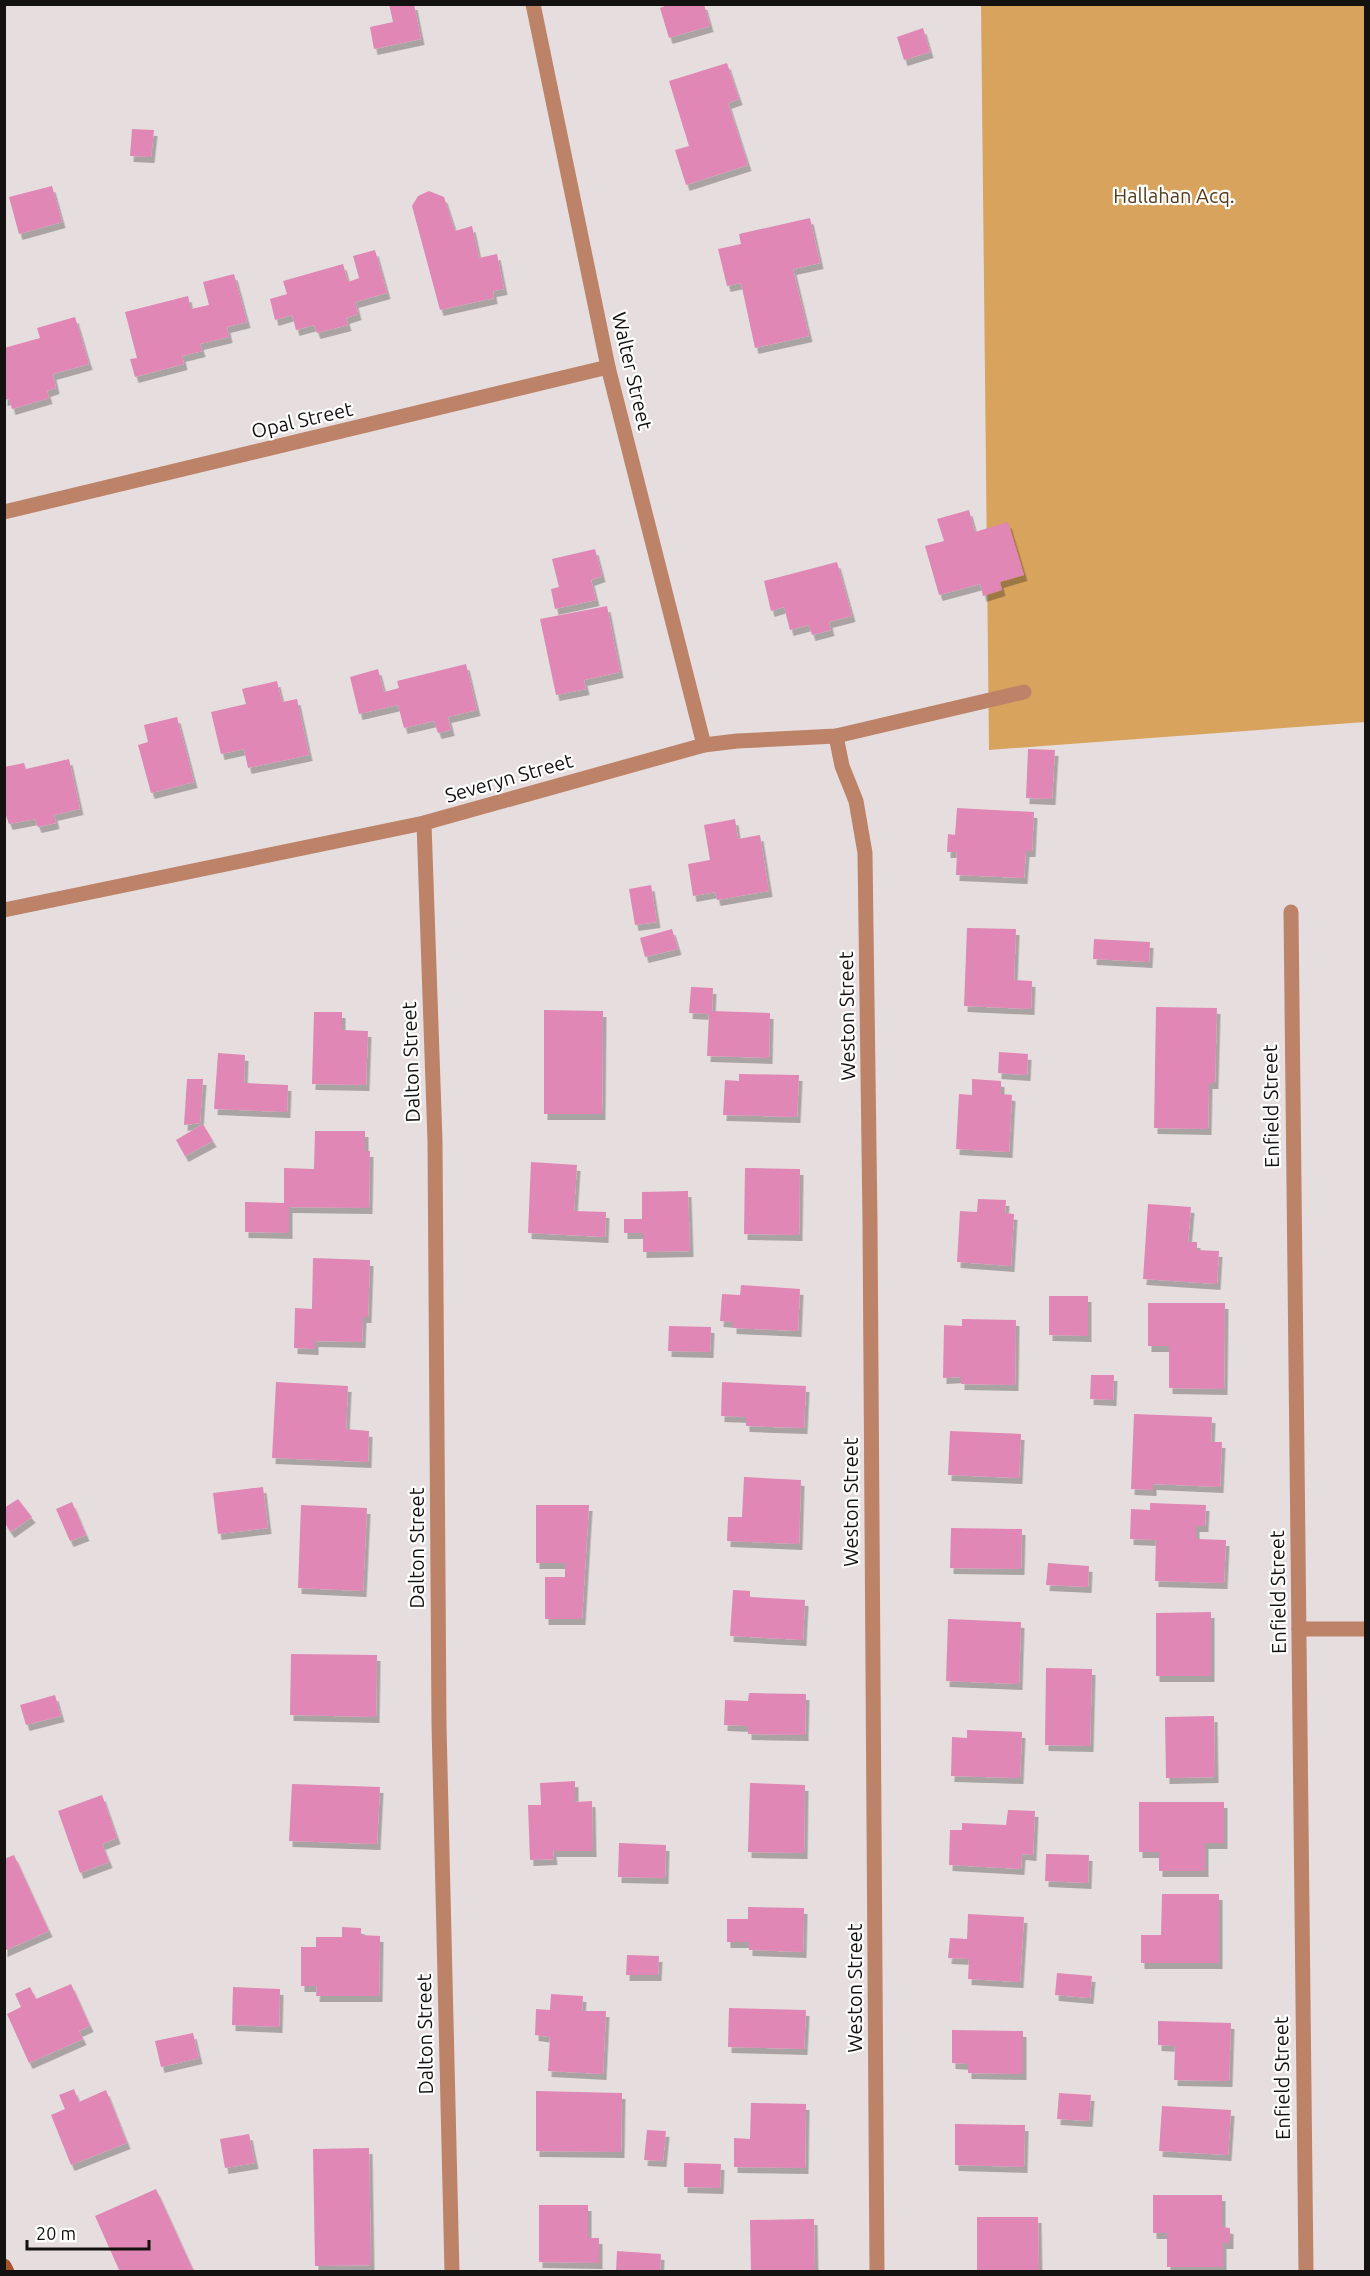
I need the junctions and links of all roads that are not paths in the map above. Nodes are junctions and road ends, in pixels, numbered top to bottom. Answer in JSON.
{"nodes":[{"id":1,"x":533,"y":4,"type":"edge"},
{"id":2,"x":608,"y":367,"type":"junction"},
{"id":3,"x":4,"y":512,"type":"edge"},
{"id":4,"x":1024,"y":692,"type":"dead end"},
{"id":5,"x":836,"y":735,"type":"junction"},
{"id":6,"x":704,"y":745,"type":"junction"},
{"id":7,"x":424,"y":823,"type":"junction"},
{"id":8,"x":4,"y":910,"type":"edge"},
{"id":9,"x":1291,"y":912,"type":"dead end"},
{"id":10,"x":1299,"y":1629,"type":"junction"},
{"id":11,"x":1365,"y":1629,"type":"edge"},
{"id":12,"x":4,"y":2266,"type":"edge"},
{"id":13,"x":7,"y":2271,"type":"edge"},
{"id":14,"x":452,"y":2271,"type":"edge"},
{"id":15,"x":877,"y":2271,"type":"edge"},
{"id":16,"x":1306,"y":2271,"type":"edge"}],
"edges":[{"from":1,"to":2,"type":"street","name":"Walter Street"},
{"from":2,"to":3,"type":"street","name":"Opal Street"},
{"from":2,"to":6,"type":"street","name":"Walter Street"},
{"from":4,"to":5,"type":"street","name":"Severyn Street"},
{"from":5,"to":6,"type":"street","name":"Severyn Street"},
{"from":5,"to":15,"type":"street","name":"Weston Street"},
{"from":6,"to":7,"type":"street","name":"Severyn Street"},
{"from":7,"to":8,"type":"street","name":"Severyn Street"},
{"from":7,"to":14,"type":"street","name":"Dalton Street"},
{"from":9,"to":10,"type":"street","name":"Enfield Street"},
{"from":10,"to":11,"type":"street"},
{"from":10,"to":16,"type":"street","name":"Enfield Street"},
{"from":12,"to":13,"type":"main road"}]}
